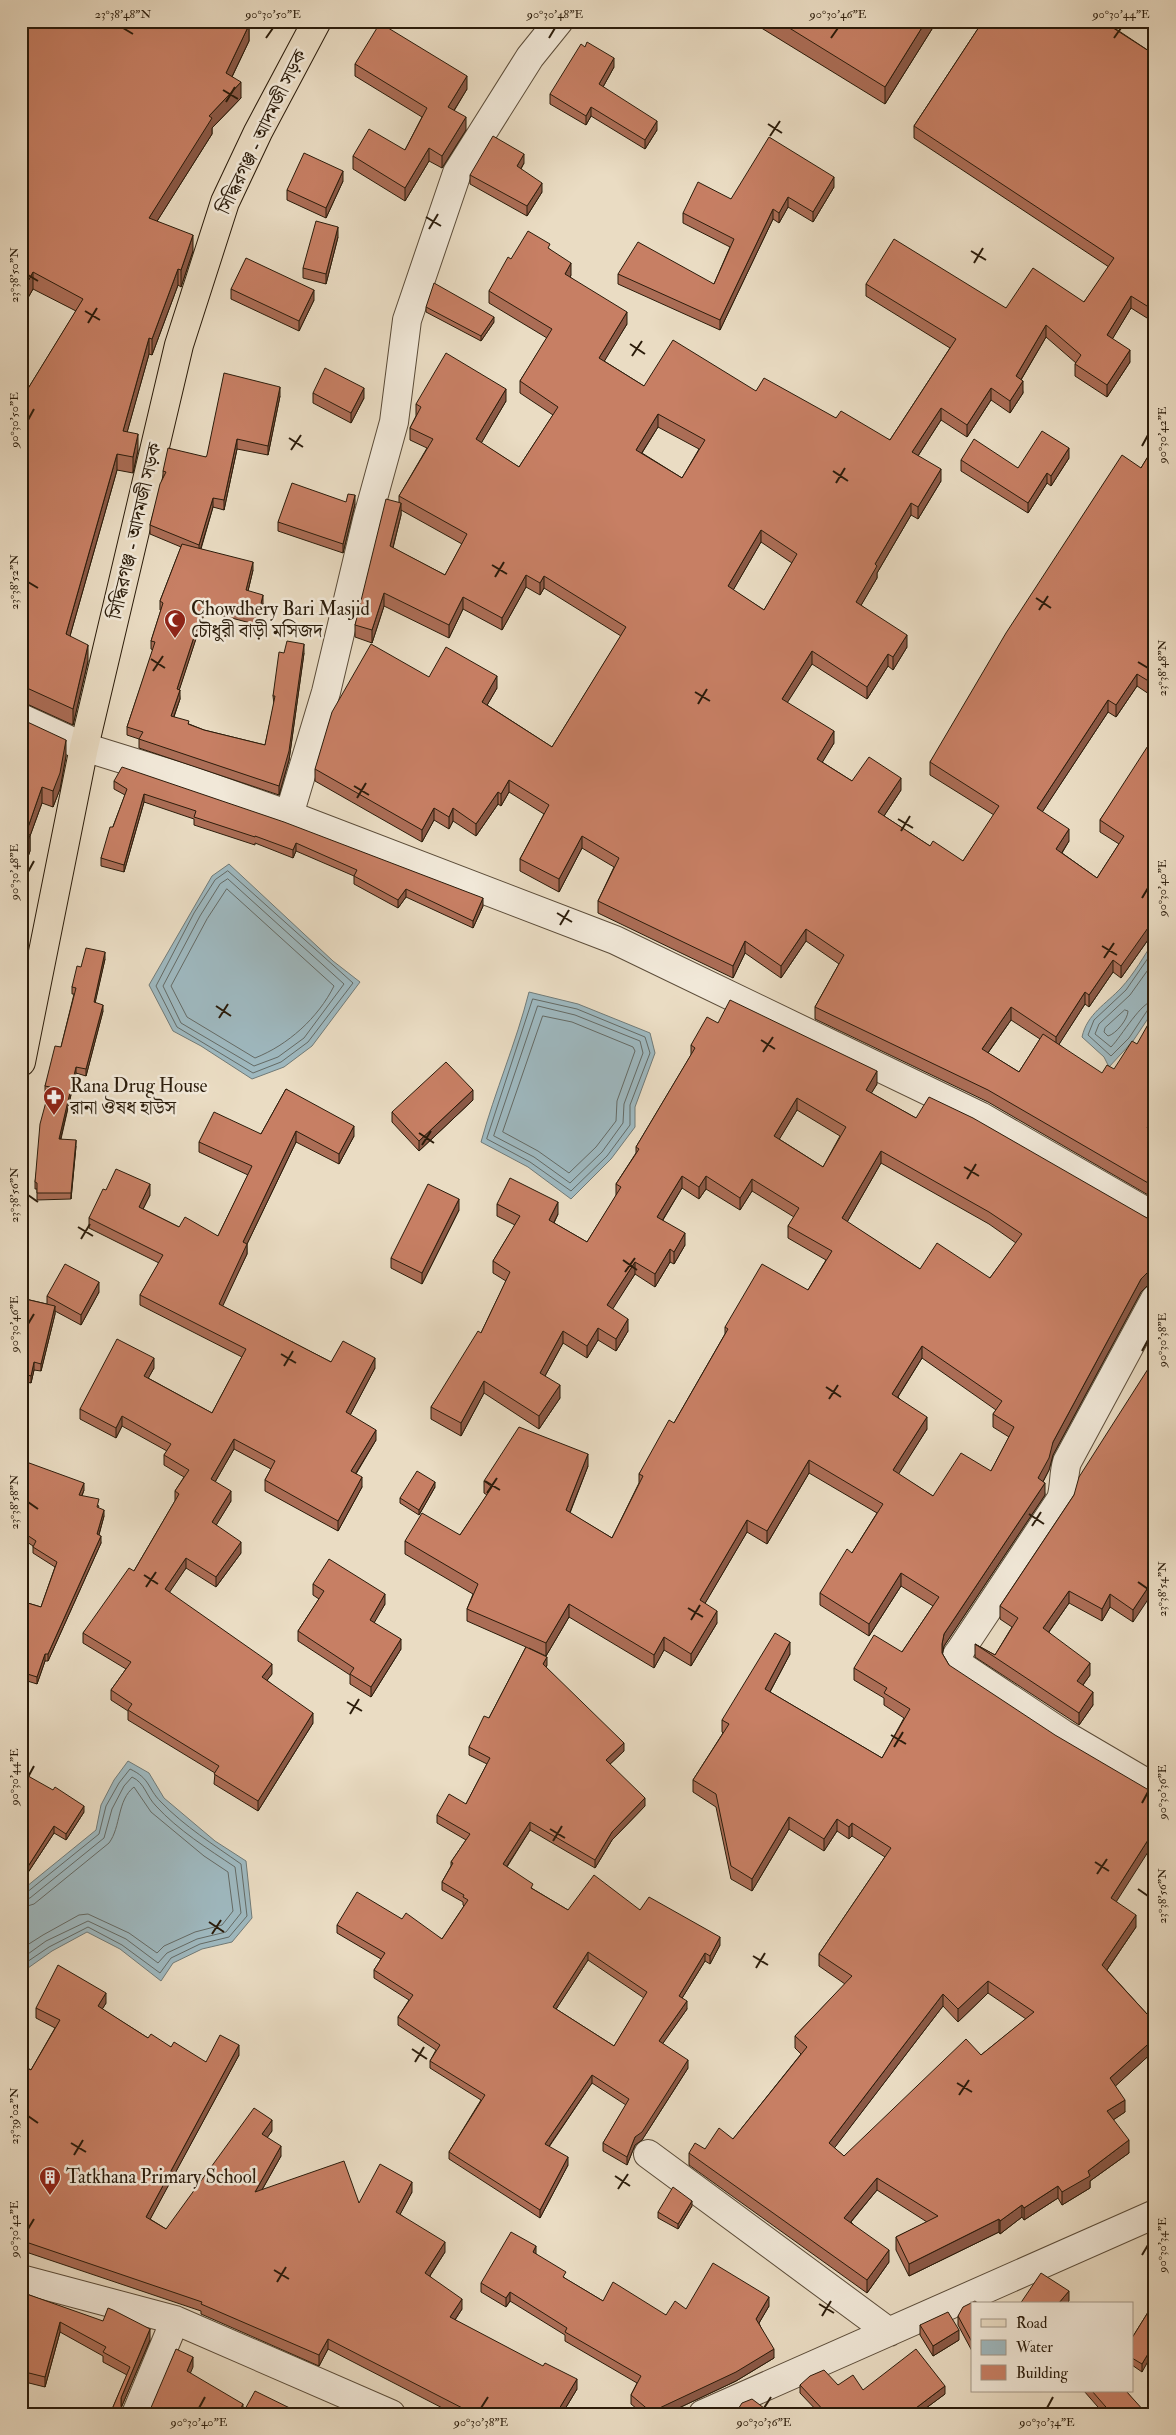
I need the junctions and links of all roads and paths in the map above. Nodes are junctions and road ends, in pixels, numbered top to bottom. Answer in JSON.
{"nodes":[{"id":1,"x":317,"y":21,"type":"edge"},
{"id":2,"x":559,"y":21,"type":"edge"},
{"id":3,"x":21,"y":718,"type":"edge"},
{"id":4,"x":84,"y":747,"type":"junction"},
{"id":5,"x":289,"y":815,"type":"junction"},
{"id":6,"x":21,"y":1062,"type":"edge"},
{"id":7,"x":1155,"y":1217,"type":"edge"},
{"id":8,"x":1155,"y":1299,"type":"edge"},
{"id":9,"x":1155,"y":1788,"type":"edge"},
{"id":10,"x":648,"y":2154,"type":"dead end"},
{"id":11,"x":1155,"y":2214,"type":"edge"},
{"id":12,"x":21,"y":2279,"type":"edge"},
{"id":13,"x":175,"y":2320,"type":"junction"},
{"id":14,"x":888,"y":2332,"type":"junction"},
{"id":15,"x":136,"y":2414,"type":"edge"},
{"id":16,"x":391,"y":2414,"type":"edge"},
{"id":17,"x":703,"y":2414,"type":"edge"}],
"edges":[{"from":1,"to":4,"type":"main road","name":"সিদ্ধিরগঞ্জ - আদমজী সড়ক"},
{"from":2,"to":5,"type":"street"},
{"from":3,"to":4,"type":"street"},
{"from":4,"to":5,"type":"street"},
{"from":4,"to":6,"type":"main road","name":"সিদ্ধিরগঞ্জ - আদমজী সড়ক"},
{"from":5,"to":7,"type":"street"},
{"from":8,"to":9,"type":"street"},
{"from":10,"to":14,"type":"street"},
{"from":11,"to":14,"type":"street"},
{"from":12,"to":13,"type":"street"},
{"from":13,"to":15,"type":"street"},
{"from":13,"to":16,"type":"street"},
{"from":14,"to":17,"type":"street"}]}
